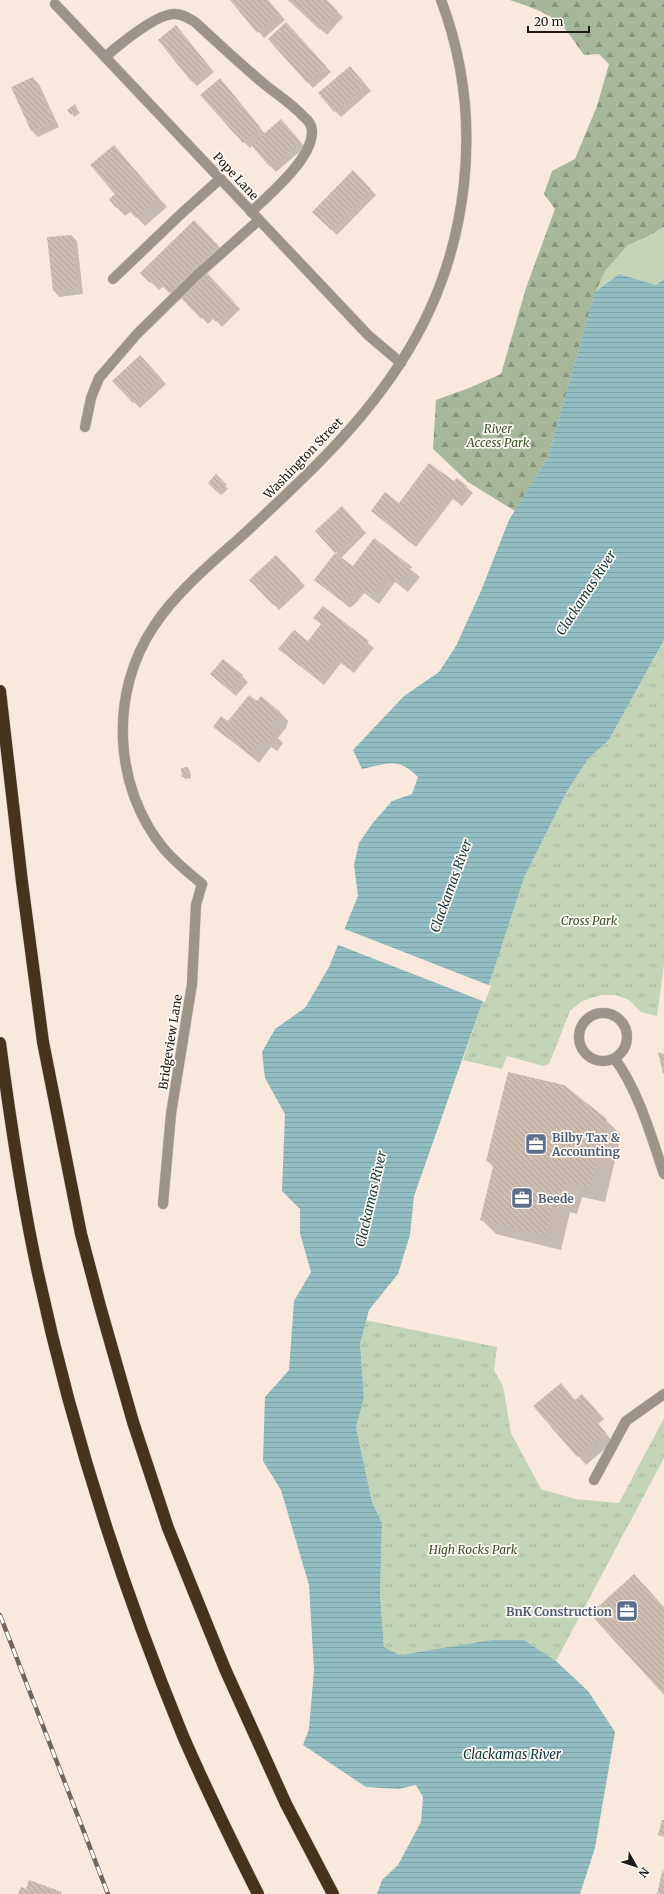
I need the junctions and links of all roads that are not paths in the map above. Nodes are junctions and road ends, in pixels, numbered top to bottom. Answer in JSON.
{"nodes":[{"id":1,"x":440,"y":0,"type":"edge"},
{"id":2,"x":55,"y":4,"type":"dead end"},
{"id":3,"x":105,"y":57,"type":"junction"},
{"id":4,"x":220,"y":179,"type":"junction"},
{"id":5,"x":251,"y":212,"type":"junction"},
{"id":6,"x":259,"y":220,"type":"junction"},
{"id":7,"x":113,"y":279,"type":"dead end"},
{"id":8,"x":401,"y":363,"type":"junction"},
{"id":9,"x":85,"y":427,"type":"dead end"},
{"id":10,"x":0,"y":691,"type":"edge"},
{"id":11,"x":202,"y":884,"type":"joint"},
{"id":12,"x":0,"y":1043,"type":"edge"},
{"id":13,"x":615,"y":1059,"type":"junction"},
{"id":14,"x":664,"y":1174,"type":"edge"},
{"id":15,"x":162,"y":1204,"type":"dead end"},
{"id":16,"x":664,"y":1394,"type":"edge"},
{"id":17,"x":594,"y":1480,"type":"dead end"},
{"id":18,"x":258,"y":1894,"type":"edge"},
{"id":19,"x":333,"y":1894,"type":"edge"}],
"edges":[{"from":1,"to":8,"type":"street","name":"Washington Street"},
{"from":2,"to":3,"type":"street","name":"Pope Lane"},
{"from":3,"to":4,"type":"street","name":"Pope Lane"},
{"from":3,"to":5,"type":"street"},
{"from":4,"to":5,"type":"street","name":"Pope Lane"},
{"from":4,"to":7,"type":"street"},
{"from":5,"to":6,"type":"street","name":"Pope Lane"},
{"from":6,"to":8,"type":"street","name":"Pope Lane"},
{"from":6,"to":9,"type":"street"},
{"from":8,"to":11,"type":"street","name":"Washington Street"},
{"from":10,"to":19,"type":"highway"},
{"from":11,"to":15,"type":"street","name":"Bridgeview Lane"},
{"from":12,"to":18,"type":"highway"},
{"from":13,"to":13,"type":"street"},
{"from":13,"to":14,"type":"street"},
{"from":16,"to":17,"type":"street"}]}
